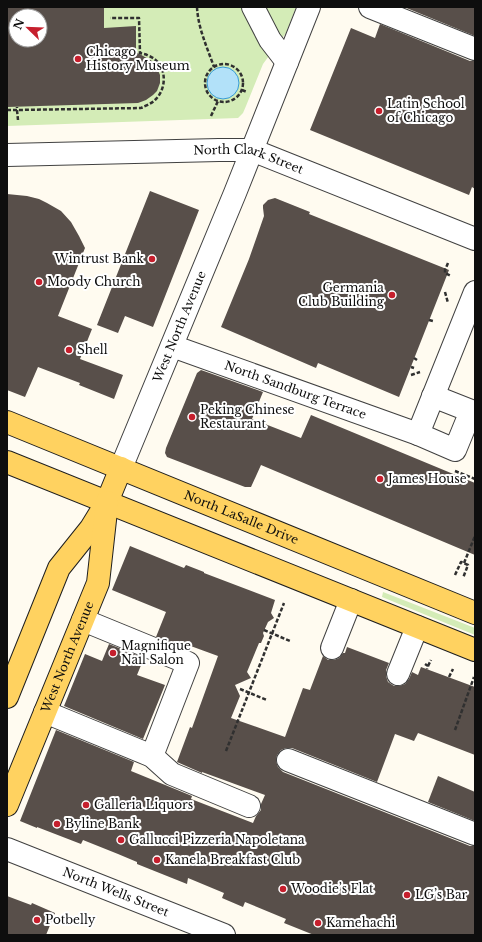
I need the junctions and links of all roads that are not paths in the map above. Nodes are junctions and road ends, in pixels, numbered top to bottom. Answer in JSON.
{"nodes":[{"id":1,"x":253,"y":7,"type":"edge"},
{"id":2,"x":309,"y":7,"type":"edge"},
{"id":3,"x":370,"y":7,"type":"edge"},
{"id":4,"x":475,"y":49,"type":"edge"},
{"id":5,"x":287,"y":62,"type":"junction"},
{"id":6,"x":252,"y":150,"type":"junction"},
{"id":7,"x":7,"y":155,"type":"edge"},
{"id":8,"x":475,"y":239,"type":"edge"},
{"id":9,"x":475,"y":292,"type":"edge"},
{"id":10,"x":172,"y":346,"type":"junction"},
{"id":11,"x":433,"y":396,"type":"junction"},
{"id":12,"x":7,"y":422,"type":"edge"},
{"id":13,"x":418,"y":434,"type":"junction"},
{"id":14,"x":7,"y":462,"type":"edge"},
{"id":15,"x":122,"y":468,"type":"junction"},
{"id":16,"x":107,"y":502,"type":"junction"},
{"id":17,"x":351,"y":600,"type":"junction"},
{"id":18,"x":475,"y":613,"type":"edge"},
{"id":19,"x":83,"y":620,"type":"junction"},
{"id":20,"x":417,"y":627,"type":"junction"},
{"id":21,"x":332,"y":648,"type":"dead end"},
{"id":22,"x":475,"y":650,"type":"edge"},
{"id":23,"x":398,"y":674,"type":"dead end"},
{"id":24,"x":7,"y":697,"type":"edge"},
{"id":25,"x":45,"y":712,"type":"junction"},
{"id":26,"x":152,"y":756,"type":"junction"},
{"id":27,"x":288,"y":760,"type":"dead end"},
{"id":28,"x":7,"y":805,"type":"edge"},
{"id":29,"x":249,"y":806,"type":"dead end"},
{"id":30,"x":475,"y":834,"type":"edge"},
{"id":31,"x":7,"y":849,"type":"edge"},
{"id":32,"x":224,"y":935,"type":"edge"}],
"edges":[{"from":1,"to":5,"type":"street"},
{"from":2,"to":5,"type":"street","name":"West North Avenue"},
{"from":3,"to":4,"type":"street"},
{"from":5,"to":6,"type":"street","name":"West North Avenue"},
{"from":6,"to":7,"type":"street","name":"North Clark Street"},
{"from":6,"to":8,"type":"street","name":"North Clark Street"},
{"from":6,"to":10,"type":"street","name":"West North Avenue"},
{"from":9,"to":11,"type":"street"},
{"from":10,"to":13,"type":"street","name":"North Sandburg Terrace"},
{"from":10,"to":15,"type":"street","name":"West North Avenue"},
{"from":11,"to":13,"type":"street"},
{"from":11,"to":13,"type":"street","name":"North Sandburg Terrace"},
{"from":12,"to":15,"type":"main road","name":"North LaSalle Drive"},
{"from":14,"to":16,"type":"main road"},
{"from":15,"to":16,"type":"main road","name":"West North Avenue"},
{"from":15,"to":18,"type":"main road","name":"North LaSalle Drive"},
{"from":16,"to":17,"type":"main road"},
{"from":16,"to":19,"type":"main road","name":"West North Avenue"},
{"from":16,"to":24,"type":"main road","name":"West North Avenue"},
{"from":17,"to":20,"type":"main road"},
{"from":17,"to":21,"type":"street"},
{"from":19,"to":25,"type":"main road","name":"West North Avenue"},
{"from":19,"to":26,"type":"street"},
{"from":20,"to":22,"type":"main road"},
{"from":20,"to":23,"type":"street"},
{"from":25,"to":26,"type":"street"},
{"from":25,"to":28,"type":"main road","name":"West North Avenue"},
{"from":26,"to":29,"type":"street"},
{"from":27,"to":30,"type":"street"},
{"from":31,"to":32,"type":"street","name":"North Wells Street"}]}
